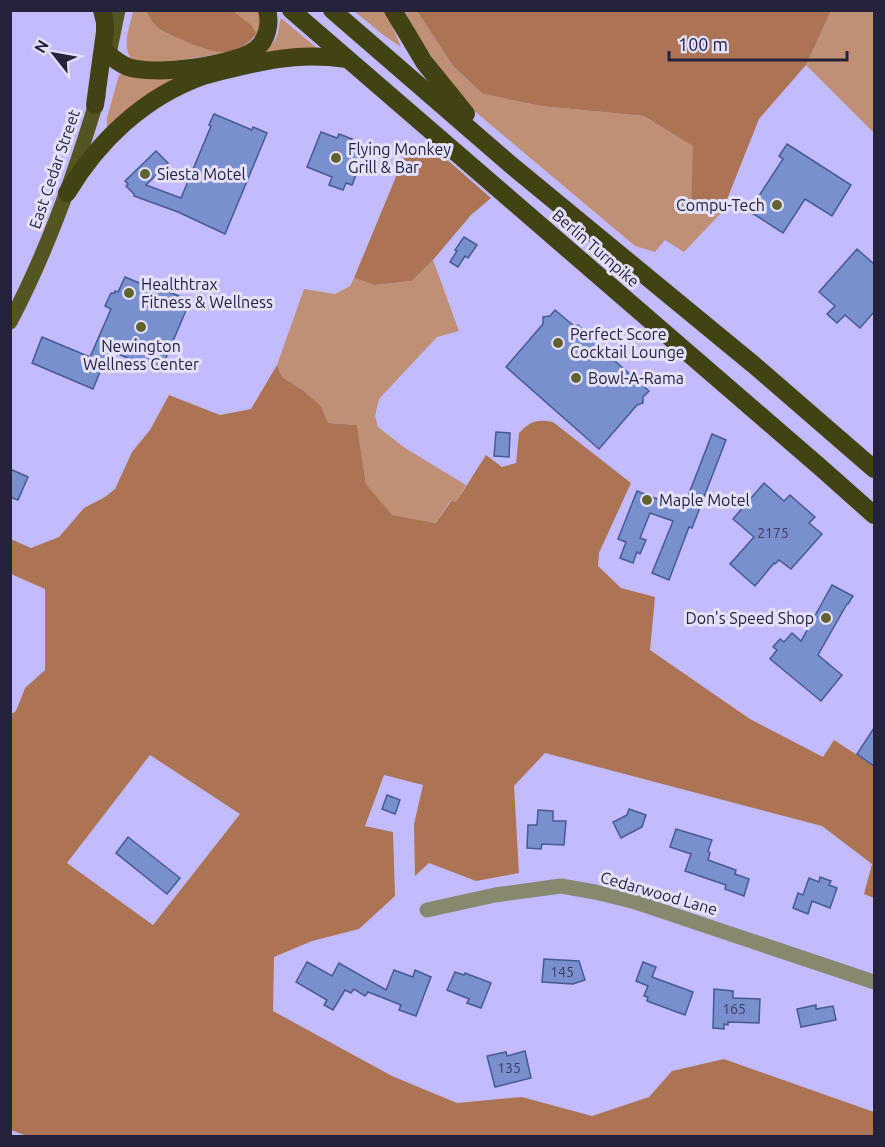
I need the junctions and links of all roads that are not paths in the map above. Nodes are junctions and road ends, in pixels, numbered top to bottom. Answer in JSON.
{"nodes":[{"id":1,"x":267,"y":10,"type":"edge"},
{"id":2,"x":291,"y":10,"type":"edge"},
{"id":3,"x":332,"y":10,"type":"edge"},
{"id":4,"x":393,"y":10,"type":"edge"},
{"id":5,"x":112,"y":14,"type":"edge"},
{"id":6,"x":108,"y":54,"type":"junction"},
{"id":7,"x":348,"y":59,"type":"junction"},
{"id":8,"x":232,"y":64,"type":"junction"},
{"id":9,"x":95,"y":105,"type":"junction"},
{"id":10,"x":511,"y":165,"type":"junction"},
{"id":11,"x":66,"y":193,"type":"junction"},
{"id":12,"x":10,"y":322,"type":"edge"},
{"id":13,"x":874,"y":469,"type":"edge"},
{"id":14,"x":874,"y":515,"type":"edge"},
{"id":15,"x":427,"y":910,"type":"dead end"},
{"id":16,"x":874,"y":982,"type":"edge"}],
"edges":[{"from":1,"to":8,"type":"highway"},
{"from":2,"to":7,"type":"highway","name":"Berlin Turnpike"},
{"from":3,"to":10,"type":"highway","name":"Berlin Turnpike"},
{"from":4,"to":10,"type":"highway"},
{"from":5,"to":6,"type":"main road","name":"East Cedar Street"},
{"from":5,"to":9,"type":"highway"},
{"from":6,"to":8,"type":"highway"},
{"from":6,"to":9,"type":"main road","name":"East Cedar Street"},
{"from":7,"to":8,"type":"highway"},
{"from":7,"to":14,"type":"highway","name":"Berlin Turnpike"},
{"from":8,"to":11,"type":"highway"},
{"from":9,"to":11,"type":"main road","name":"East Cedar Street"},
{"from":10,"to":13,"type":"highway","name":"Berlin Turnpike"},
{"from":11,"to":12,"type":"main road","name":"East Cedar Street"},
{"from":15,"to":16,"type":"street","name":"Cedarwood Lane"}]}
